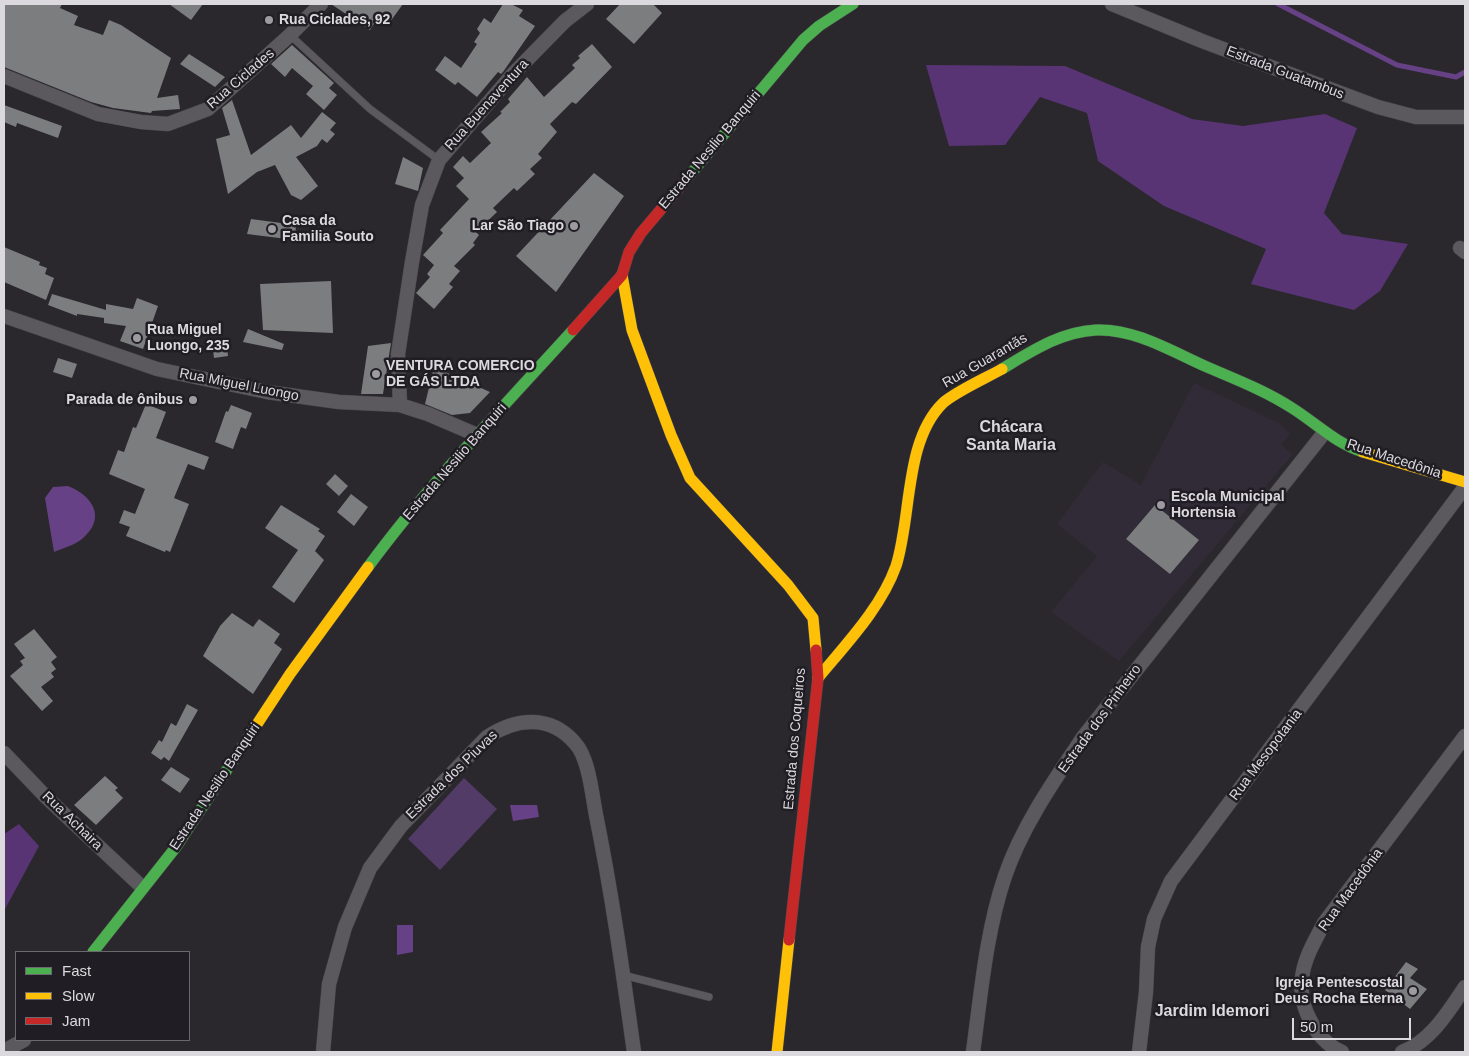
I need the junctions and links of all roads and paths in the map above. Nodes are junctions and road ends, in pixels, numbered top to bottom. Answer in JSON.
{"nodes":[{"id":1,"x":321,"y":4,"type":"edge"},
{"id":2,"x":587,"y":4,"type":"edge"},
{"id":3,"x":853,"y":4,"type":"edge"},
{"id":4,"x":1112,"y":4,"type":"edge"},
{"id":5,"x":290,"y":35,"type":"junction"},
{"id":6,"x":4,"y":76,"type":"edge"},
{"id":7,"x":1465,"y":117,"type":"edge"},
{"id":8,"x":439,"y":160,"type":"junction"},
{"id":9,"x":622,"y":275,"type":"junction"},
{"id":10,"x":4,"y":316,"type":"edge"},
{"id":11,"x":400,"y":405,"type":"junction"},
{"id":12,"x":1324,"y":432,"type":"junction"},
{"id":13,"x":477,"y":435,"type":"junction"},
{"id":14,"x":1465,"y":482,"type":"edge"},
{"id":15,"x":1465,"y":487,"type":"edge"},
{"id":16,"x":818,"y":678,"type":"junction"},
{"id":17,"x":1465,"y":736,"type":"edge"},
{"id":18,"x":4,"y":753,"type":"edge"},
{"id":19,"x":142,"y":887,"type":"junction"},
{"id":20,"x":94,"y":951,"type":"edge"},
{"id":21,"x":623,"y":975,"type":"junction"},
{"id":22,"x":1465,"y":987,"type":"edge"},
{"id":23,"x":709,"y":997,"type":"dead end"},
{"id":24,"x":22,"y":1041,"type":"edge"},
{"id":25,"x":1332,"y":1050,"type":"edge"},
{"id":26,"x":4,"y":1051,"type":"edge"},
{"id":27,"x":323,"y":1052,"type":"edge"},
{"id":28,"x":634,"y":1052,"type":"edge"},
{"id":29,"x":777,"y":1052,"type":"edge"},
{"id":30,"x":972,"y":1052,"type":"edge"},
{"id":31,"x":1140,"y":1052,"type":"edge"},
{"id":32,"x":1402,"y":1052,"type":"edge"}],
"edges":[{"from":1,"to":5,"type":"street","name":"Rua Ciclades"},
{"from":2,"to":8,"type":"street","name":"Rua Buenaventura"},
{"from":3,"to":9,"type":"street","name":"Estrada Nesilio Banquiri"},
{"from":4,"to":7,"type":"street","name":"Estrada Guatambus"},
{"from":5,"to":6,"type":"street","name":"Rua Ciclades"},
{"from":5,"to":8,"type":"lane"},
{"from":8,"to":11,"type":"street","name":"Rua Buenaventura"},
{"from":9,"to":13,"type":"street","name":"Estrada Nesilio Banquiri"},
{"from":9,"to":16,"type":"street","name":"Estrada dos Coqueiros"},
{"from":10,"to":11,"type":"street","name":"Rua Miguel Luongo"},
{"from":11,"to":13,"type":"street","name":"Rua Miguel Luongo"},
{"from":12,"to":14,"type":"street","name":"Rua Macedônia"},
{"from":12,"to":16,"type":"street","name":"Rua Guarantãs"},
{"from":12,"to":30,"type":"street","name":"Estrada dos Pinheiro"},
{"from":13,"to":19,"type":"street","name":"Estrada Nesilio Banquiri"},
{"from":15,"to":31,"type":"street","name":"Rua Mesopotania"},
{"from":16,"to":29,"type":"street","name":"Estrada dos Coqueiros"},
{"from":17,"to":25,"type":"street","name":"Rua Macedônia"},
{"from":18,"to":19,"type":"street","name":"Rua Achaira"},
{"from":19,"to":20,"type":"street","name":"Estrada Nesilio Banquiri"},
{"from":21,"to":23,"type":"lane"},
{"from":21,"to":27,"type":"street","name":"Estrada dos Piuvas"},
{"from":21,"to":28,"type":"street","name":"Estrada dos Piuvas"},
{"from":22,"to":32,"type":"street"},
{"from":24,"to":26,"type":"street"}]}
